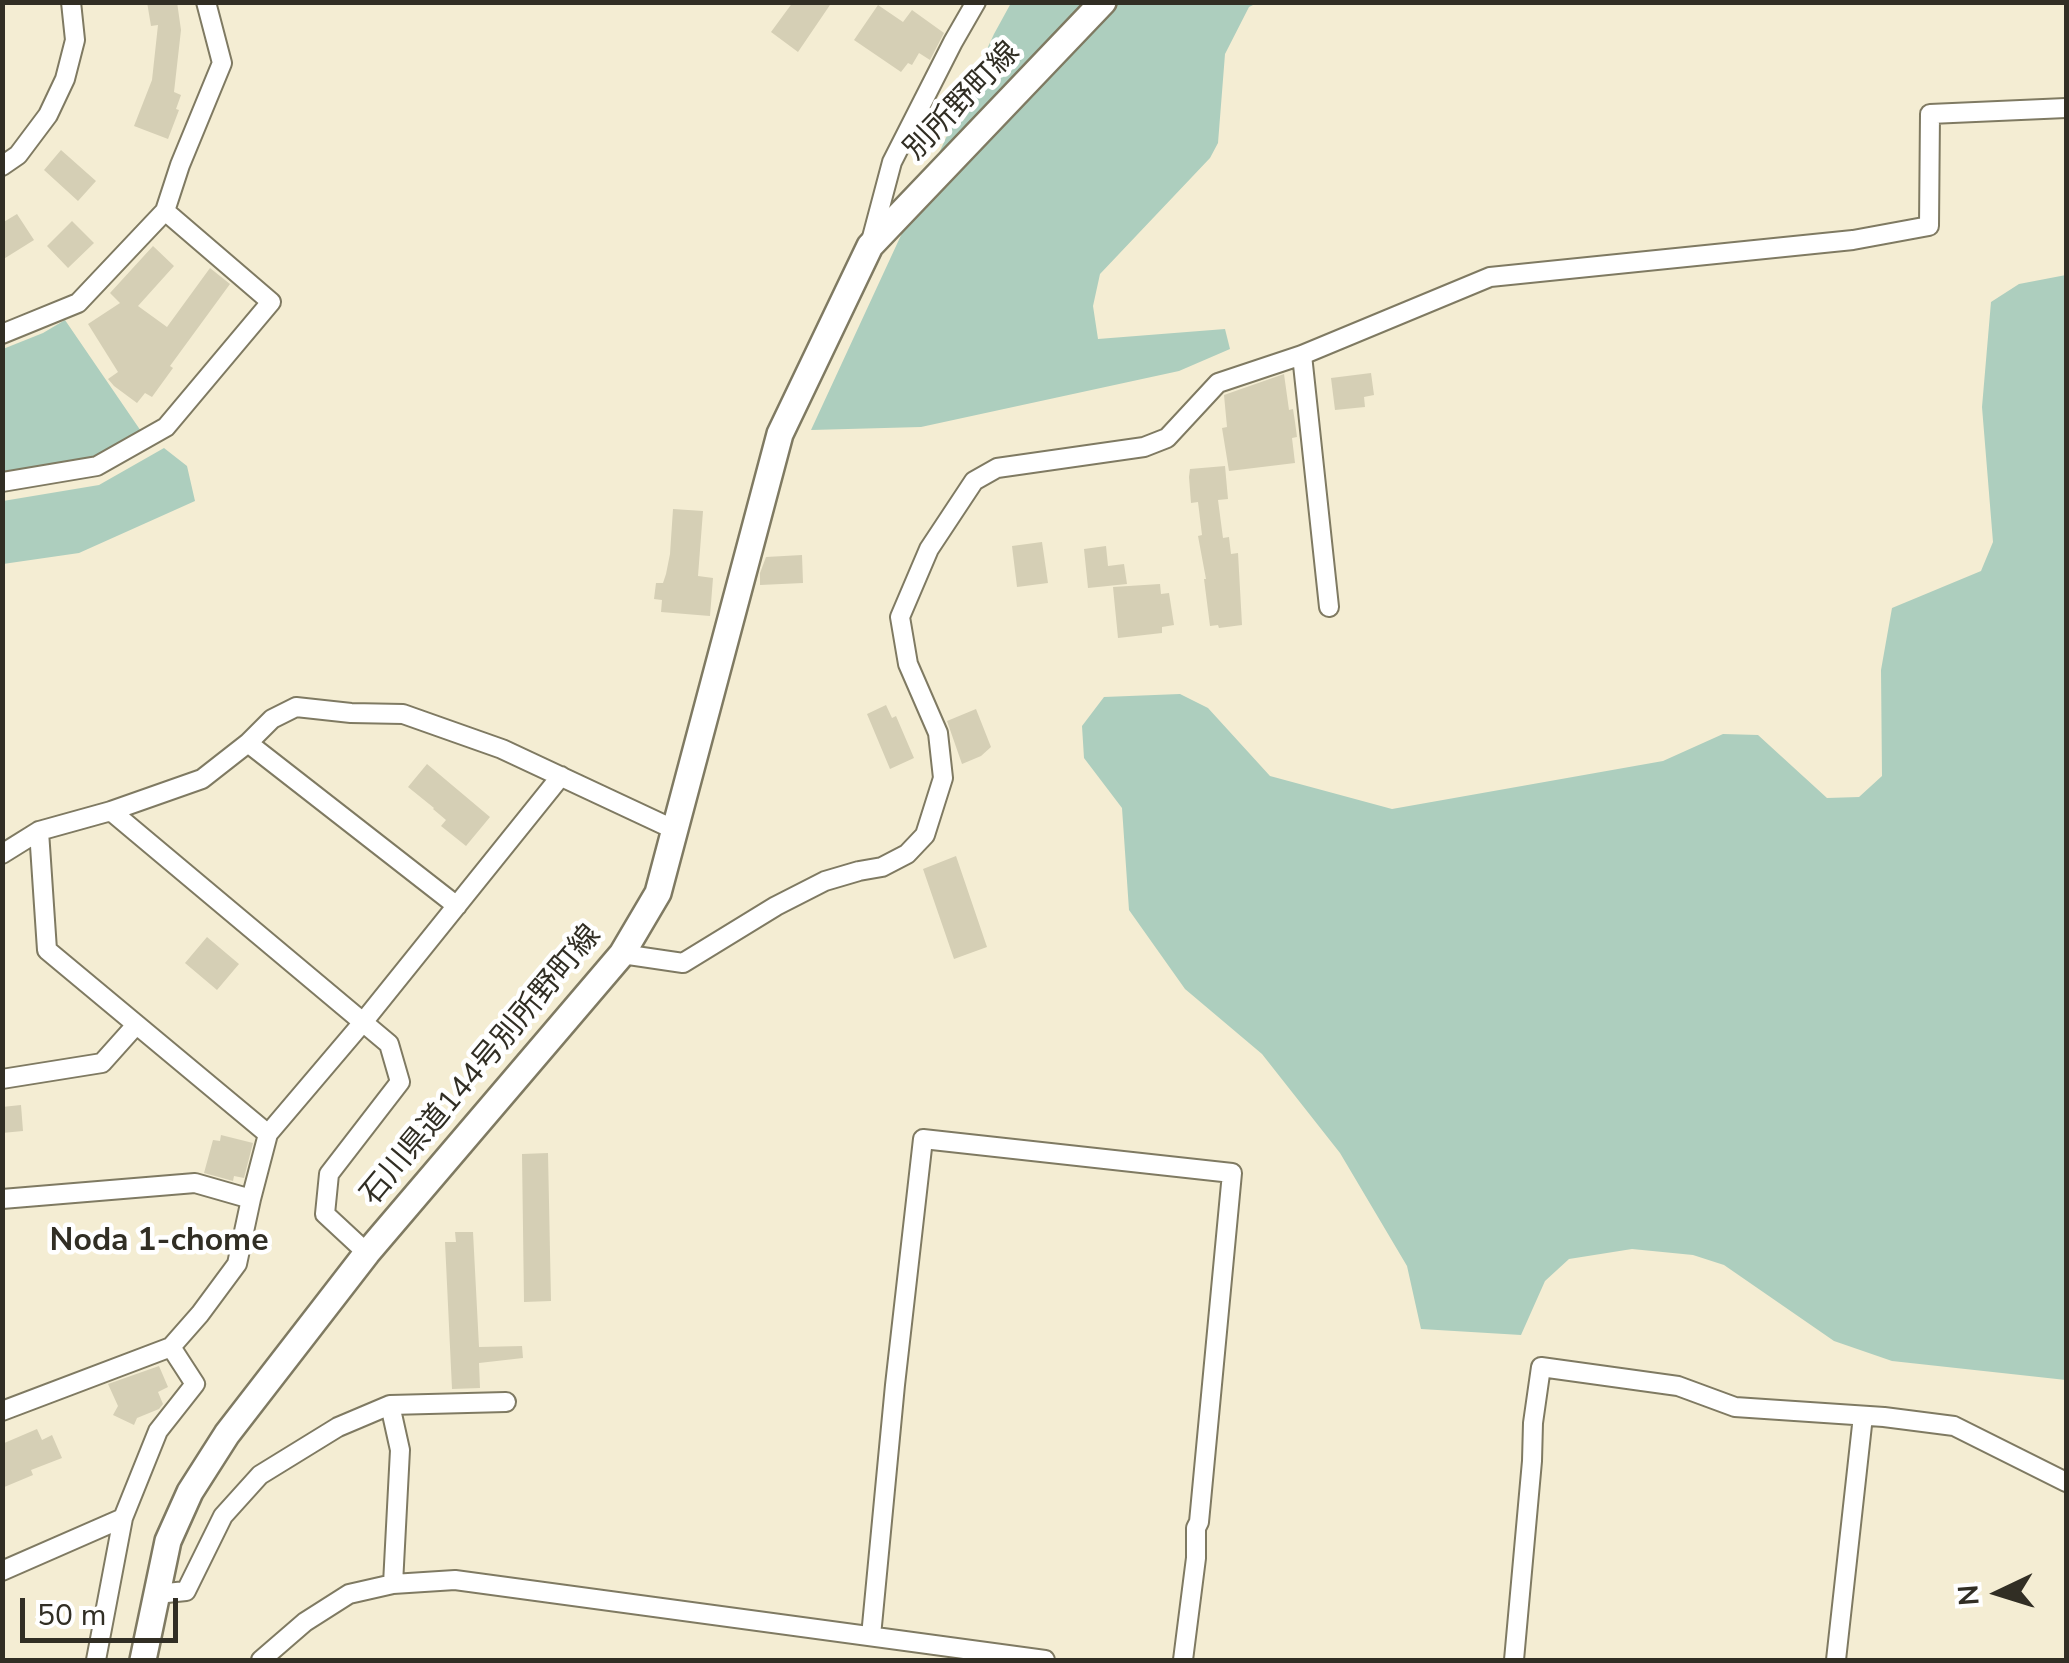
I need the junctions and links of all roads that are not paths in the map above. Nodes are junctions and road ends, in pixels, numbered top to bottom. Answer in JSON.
{"nodes":[{"id":1,"x":71,"y":2,"type":"edge"},
{"id":2,"x":206,"y":2,"type":"edge"},
{"id":3,"x":1103,"y":2,"type":"edge"},
{"id":4,"x":971,"y":4,"type":"edge"},
{"id":5,"x":2066,"y":108,"type":"edge"},
{"id":6,"x":2,"y":166,"type":"edge"},
{"id":7,"x":165,"y":211,"type":"junction"},
{"id":8,"x":870,"y":246,"type":"junction"},
{"id":9,"x":2,"y":334,"type":"edge"},
{"id":10,"x":1302,"y":356,"type":"junction"},
{"id":11,"x":2,"y":482,"type":"edge"},
{"id":12,"x":1329,"y":606,"type":"dead end"},
{"id":13,"x":248,"y":743,"type":"junction"},
{"id":14,"x":562,"y":776,"type":"junction"},
{"id":15,"x":111,"y":810,"type":"junction"},
{"id":16,"x":674,"y":828,"type":"junction"},
{"id":17,"x":38,"y":831,"type":"junction"},
{"id":18,"x":2,"y":854,"type":"edge"},
{"id":19,"x":457,"y":906,"type":"junction"},
{"id":20,"x":622,"y":954,"type":"junction"},
{"id":21,"x":364,"y":1022,"type":"junction"},
{"id":22,"x":136,"y":1026,"type":"junction"},
{"id":23,"x":2,"y":1079,"type":"edge"},
{"id":24,"x":268,"y":1134,"type":"junction"},
{"id":25,"x":2,"y":1199,"type":"edge"},
{"id":26,"x":250,"y":1199,"type":"junction"},
{"id":27,"x":367,"y":1253,"type":"junction"},
{"id":28,"x":171,"y":1347,"type":"junction"},
{"id":29,"x":506,"y":1402,"type":"dead end"},
{"id":30,"x":390,"y":1405,"type":"junction"},
{"id":31,"x":2,"y":1411,"type":"edge"},
{"id":32,"x":1862,"y":1416,"type":"junction"},
{"id":33,"x":2066,"y":1482,"type":"edge"},
{"id":34,"x":123,"y":1518,"type":"junction"},
{"id":35,"x":2,"y":1571,"type":"edge"},
{"id":36,"x":394,"y":1584,"type":"junction"},
{"id":37,"x":157,"y":1594,"type":"junction"},
{"id":38,"x":871,"y":1636,"type":"junction"},
{"id":39,"x":96,"y":1660,"type":"edge"},
{"id":40,"x":144,"y":1660,"type":"edge"},
{"id":41,"x":261,"y":1660,"type":"edge"},
{"id":42,"x":1044,"y":1660,"type":"edge"},
{"id":43,"x":1184,"y":1660,"type":"edge"},
{"id":44,"x":1514,"y":1660,"type":"edge"},
{"id":45,"x":1836,"y":1660,"type":"edge"}],
"edges":[{"from":1,"to":6,"type":"street"},
{"from":2,"to":7,"type":"street"},
{"from":3,"to":8,"type":"main road","name":"別所野町線"},
{"from":4,"to":8,"type":"street"},
{"from":5,"to":10,"type":"street"},
{"from":7,"to":9,"type":"street"},
{"from":7,"to":11,"type":"street"},
{"from":8,"to":16,"type":"main road","name":"石川県道144号別所野町線"},
{"from":10,"to":12,"type":"street"},
{"from":10,"to":20,"type":"street"},
{"from":13,"to":14,"type":"street"},
{"from":13,"to":15,"type":"street"},
{"from":13,"to":19,"type":"street"},
{"from":14,"to":16,"type":"street"},
{"from":14,"to":19,"type":"street"},
{"from":15,"to":17,"type":"street"},
{"from":15,"to":21,"type":"street"},
{"from":16,"to":20,"type":"main road","name":"石川県道144号別所野町線"},
{"from":17,"to":18,"type":"street"},
{"from":17,"to":22,"type":"street"},
{"from":19,"to":21,"type":"street"},
{"from":20,"to":27,"type":"main road","name":"石川県道144号別所野町線"},
{"from":21,"to":24,"type":"street"},
{"from":21,"to":27,"type":"street"},
{"from":22,"to":23,"type":"street"},
{"from":22,"to":24,"type":"street"},
{"from":24,"to":26,"type":"street"},
{"from":25,"to":26,"type":"street"},
{"from":26,"to":28,"type":"street"},
{"from":27,"to":37,"type":"main road","name":"石川県道144号別所野町線"},
{"from":28,"to":31,"type":"street"},
{"from":28,"to":34,"type":"street"},
{"from":29,"to":30,"type":"street"},
{"from":30,"to":36,"type":"street"},
{"from":30,"to":37,"type":"street"},
{"from":32,"to":33,"type":"street"},
{"from":32,"to":44,"type":"street"},
{"from":32,"to":45,"type":"street"},
{"from":34,"to":35,"type":"street"},
{"from":34,"to":39,"type":"street"},
{"from":36,"to":38,"type":"street"},
{"from":36,"to":41,"type":"street"},
{"from":37,"to":40,"type":"main road","name":"石川県道144号別所野町線"},
{"from":38,"to":42,"type":"street"},
{"from":38,"to":43,"type":"street"}]}
